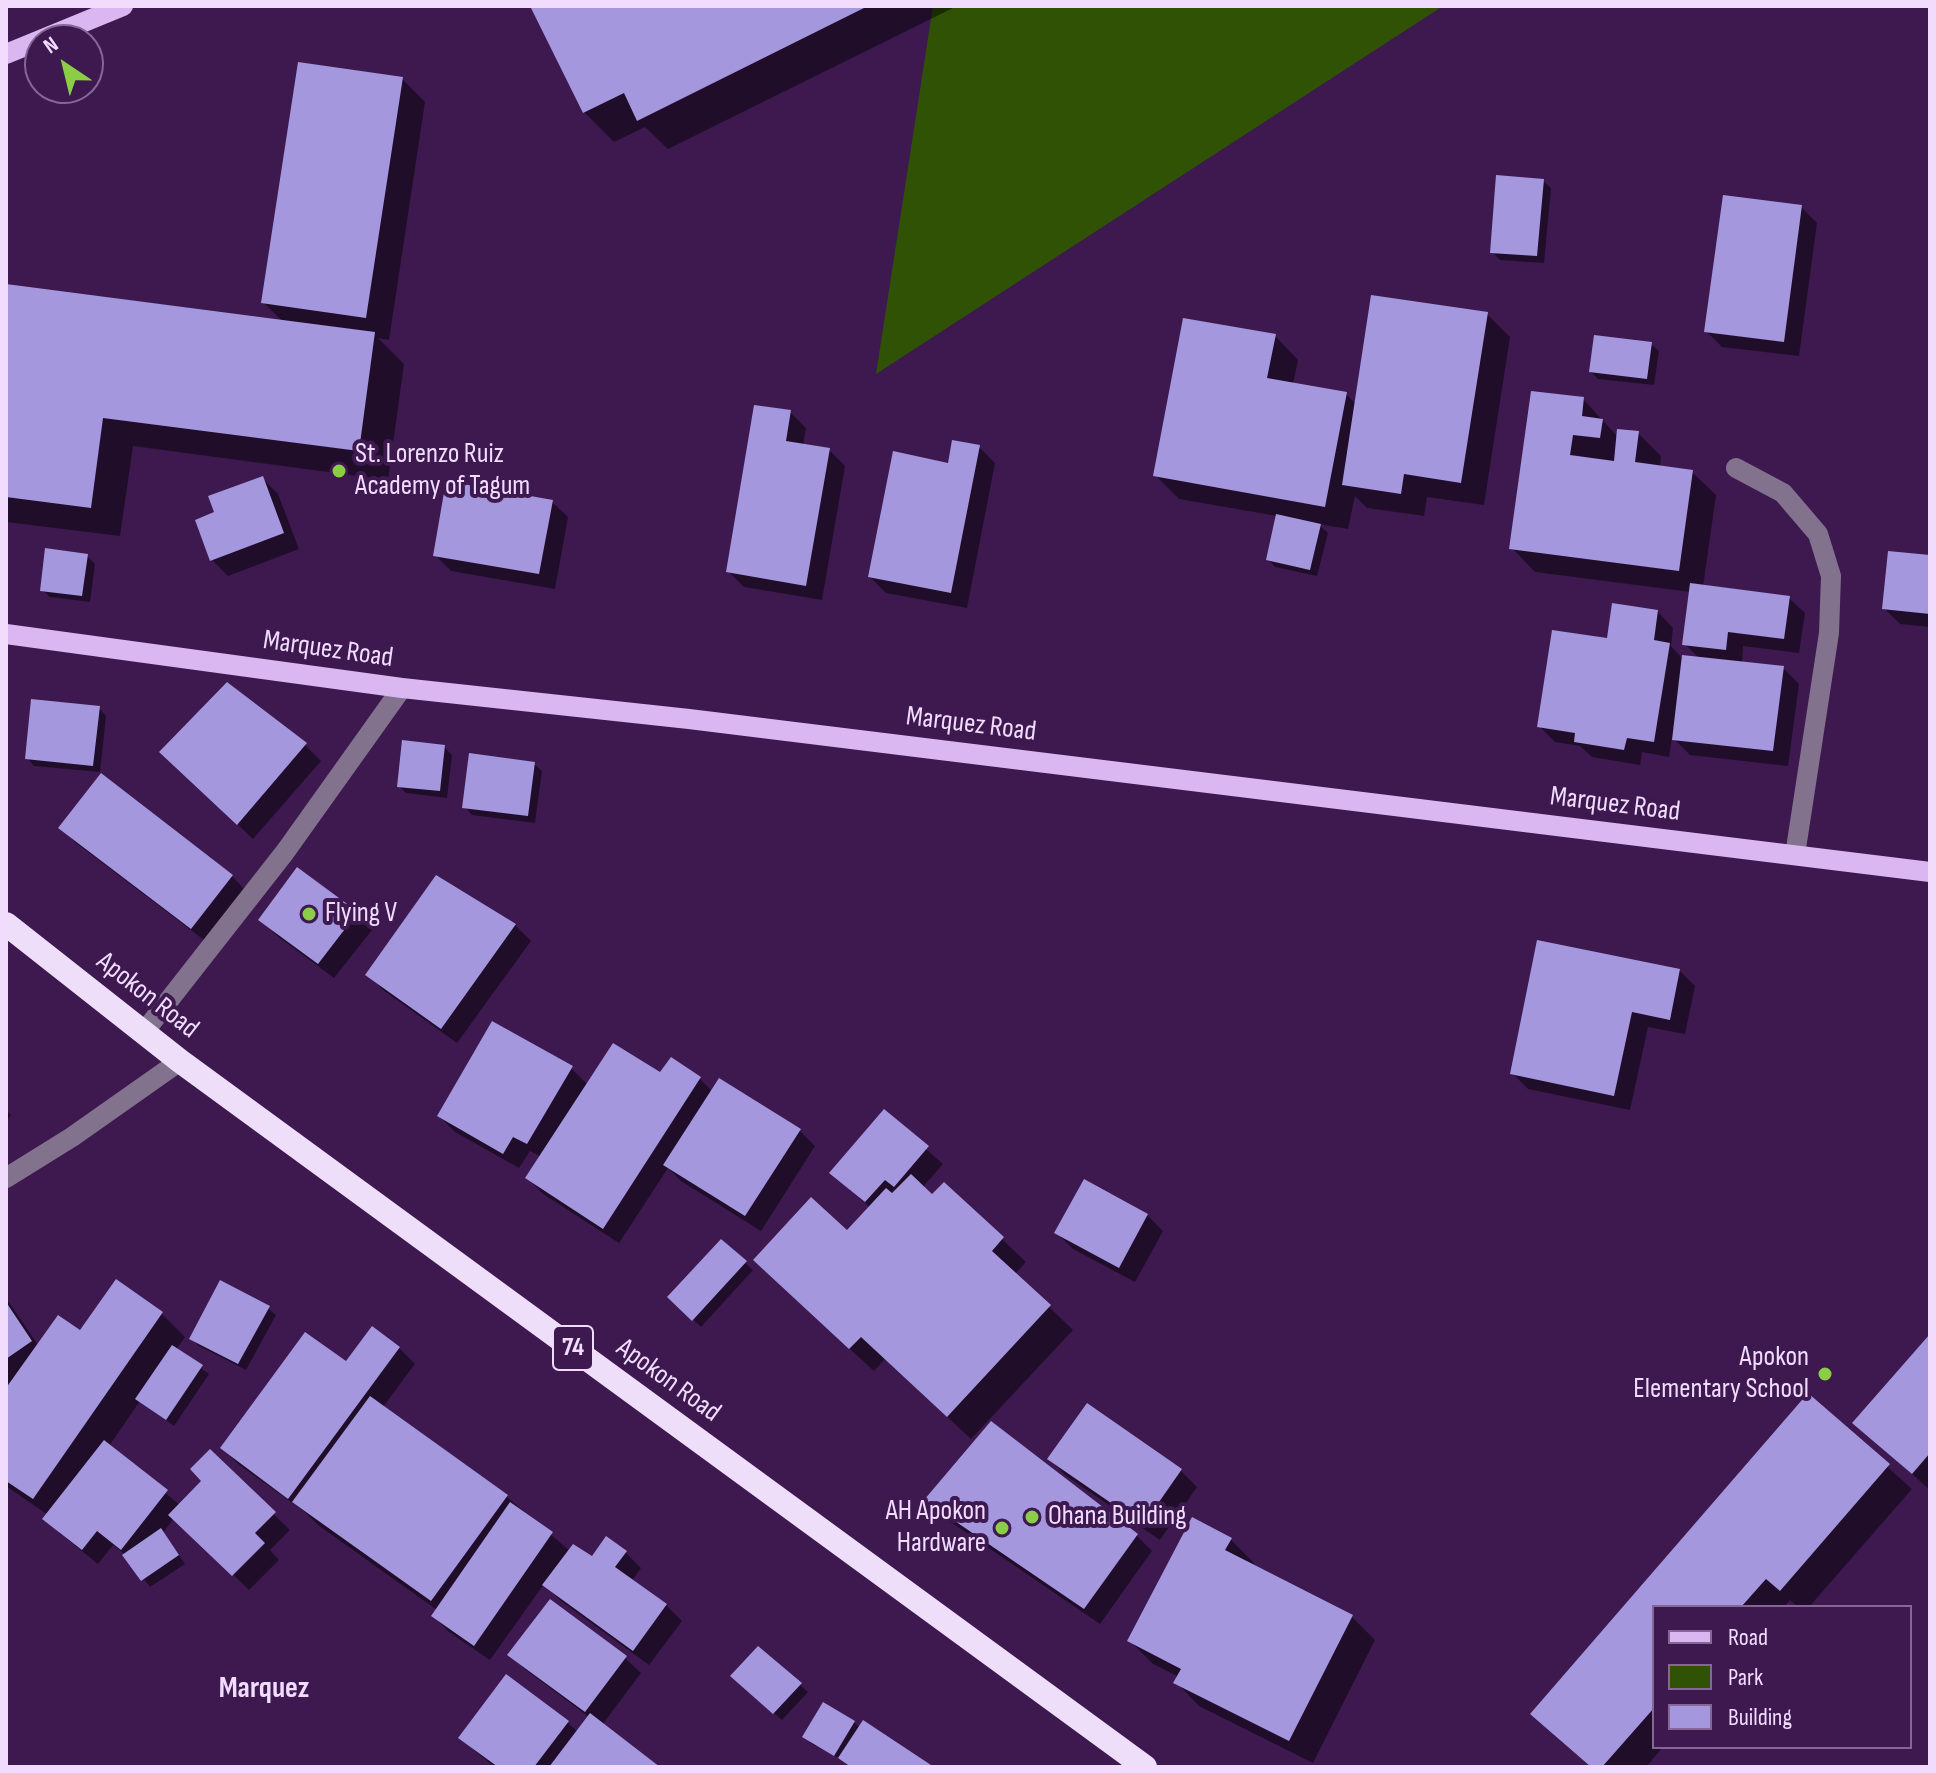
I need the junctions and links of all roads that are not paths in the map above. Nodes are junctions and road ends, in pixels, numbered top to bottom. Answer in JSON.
{"nodes":[{"id":1,"x":123,"y":6,"type":"edge"},
{"id":2,"x":6,"y":54,"type":"edge"},
{"id":3,"x":1736,"y":468,"type":"dead end"},
{"id":4,"x":6,"y":634,"type":"edge"},
{"id":5,"x":402,"y":688,"type":"junction"},
{"id":6,"x":1795,"y":855,"type":"junction"},
{"id":7,"x":1930,"y":872,"type":"edge"},
{"id":8,"x":6,"y":924,"type":"edge"},
{"id":9,"x":144,"y":1032,"type":"junction"},
{"id":10,"x":180,"y":1061,"type":"junction"},
{"id":11,"x":6,"y":1178,"type":"edge"},
{"id":12,"x":1144,"y":1767,"type":"edge"}],
"edges":[{"from":1,"to":2,"type":"main road"},
{"from":3,"to":6,"type":"street"},
{"from":4,"to":5,"type":"main road","name":"Marquez Road"},
{"from":5,"to":6,"type":"main road","name":"Marquez Road"},
{"from":5,"to":9,"type":"street"},
{"from":6,"to":7,"type":"main road","name":"Marquez Road"},
{"from":8,"to":9,"type":"highway","name":"Apokon Road","number":"74"},
{"from":9,"to":10,"type":"highway","name":"Apokon Road","number":"74"},
{"from":10,"to":11,"type":"street"},
{"from":10,"to":12,"type":"highway","name":"Apokon Road","number":"74"}]}
